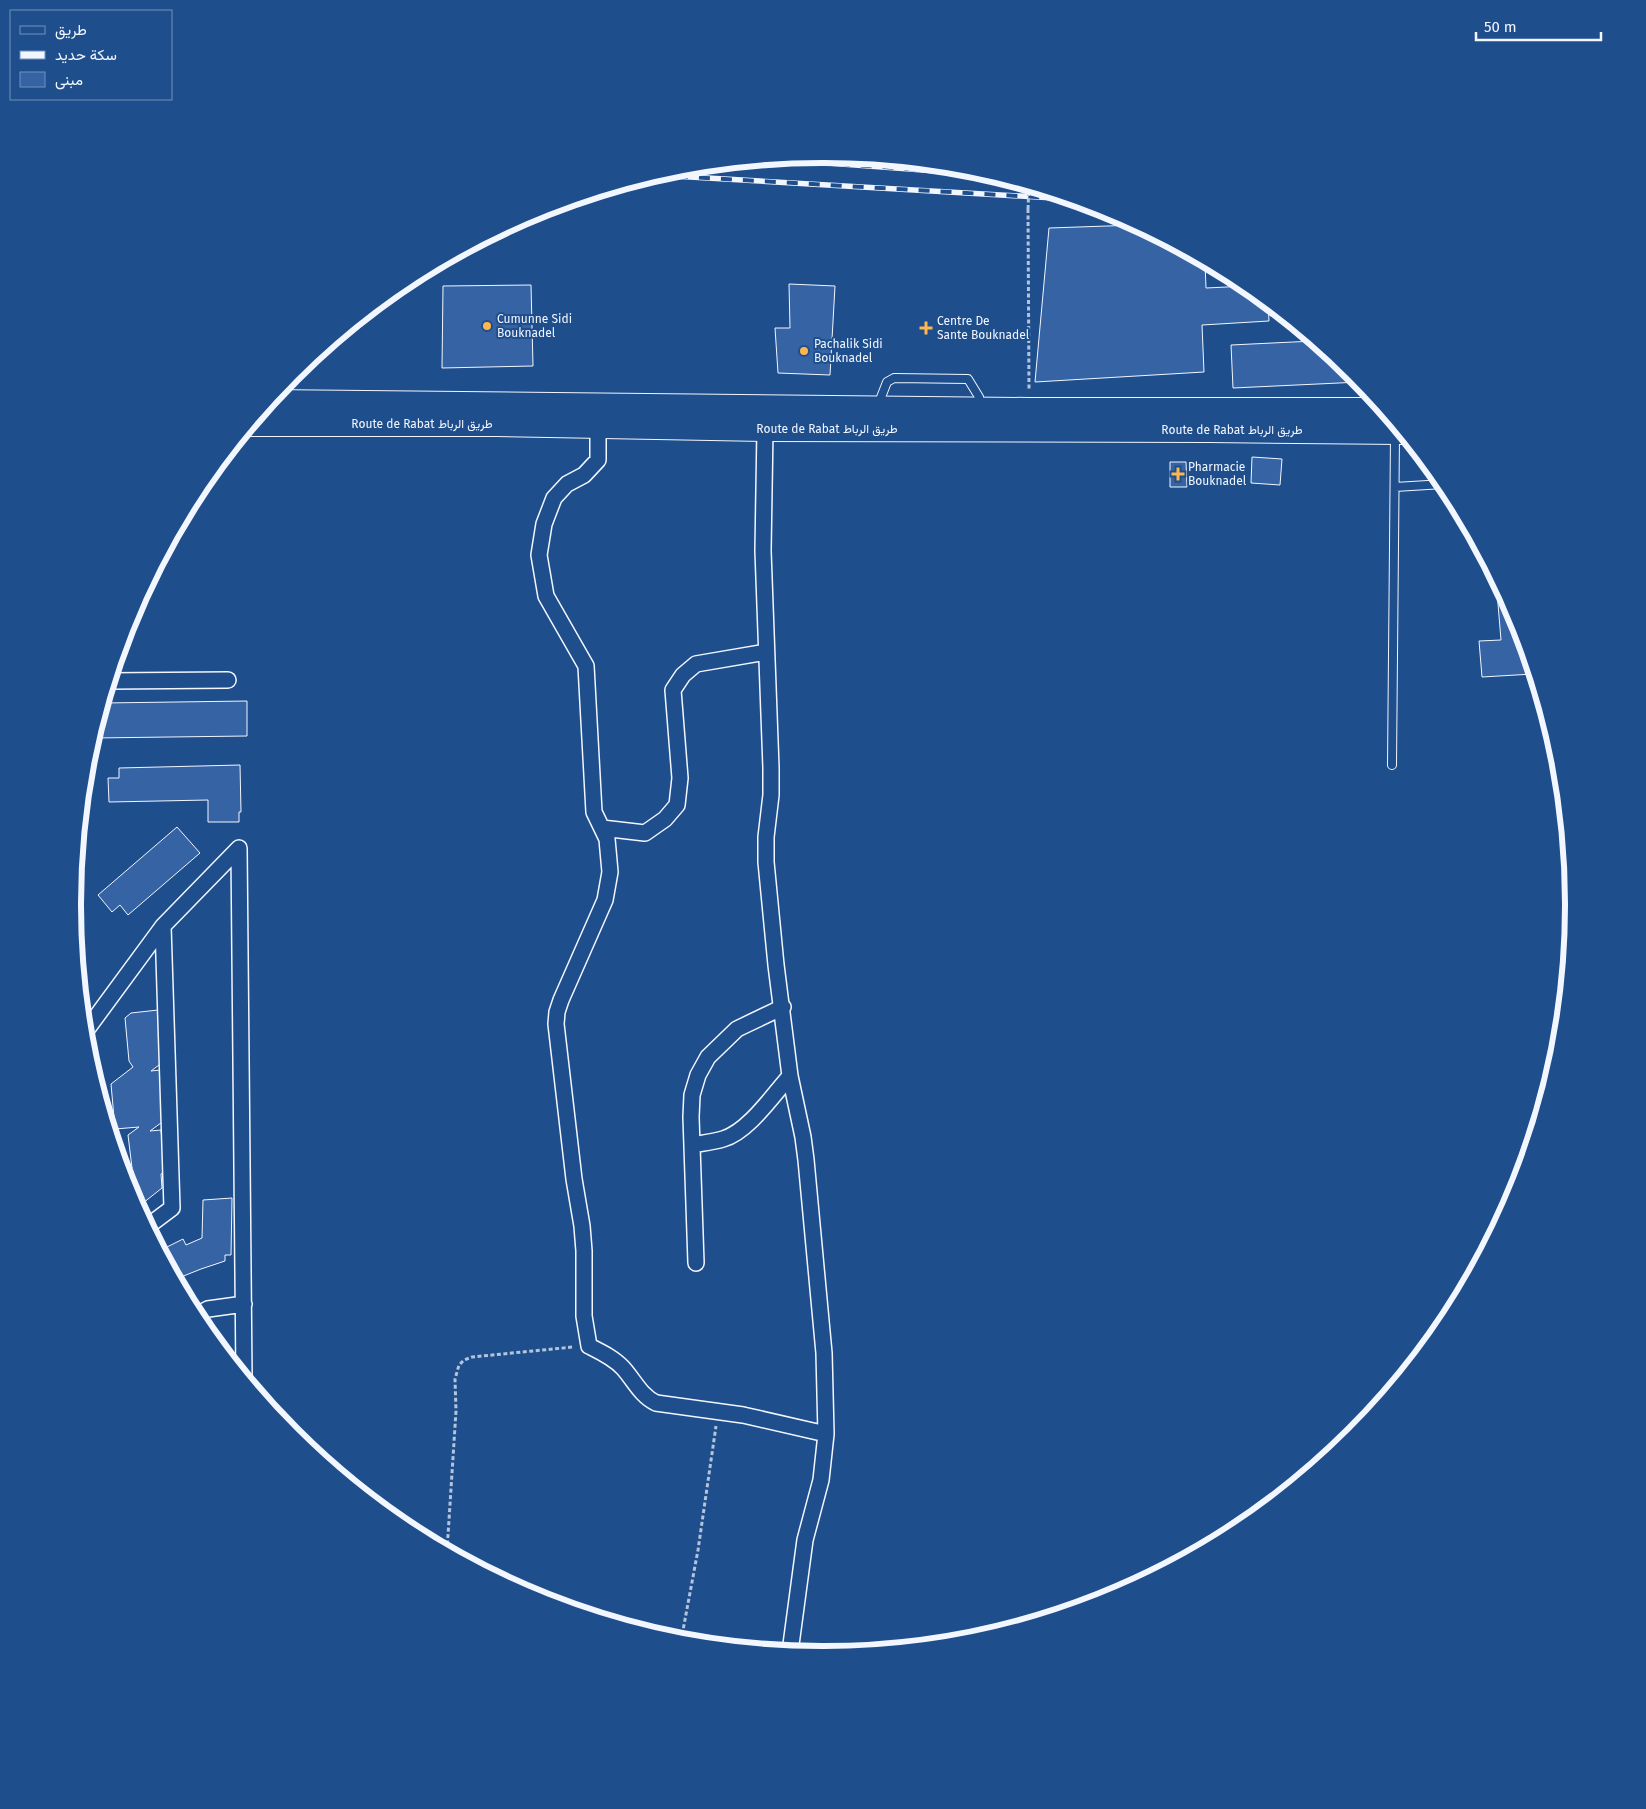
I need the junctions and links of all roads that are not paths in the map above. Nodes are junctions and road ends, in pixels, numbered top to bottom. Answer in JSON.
{"nodes":[{"id":1,"x":277,"y":402,"type":"edge"},
{"id":2,"x":1377,"y":410,"type":"edge"},
{"id":3,"x":637,"y":417,"type":"junction"},
{"id":4,"x":981,"y":420,"type":"junction"},
{"id":5,"x":1210,"y":420,"type":"junction"},
{"id":6,"x":258,"y":424,"type":"edge"},
{"id":7,"x":598,"y":426,"type":"junction"},
{"id":8,"x":765,"y":429,"type":"junction"},
{"id":9,"x":1392,"y":429,"type":"edge"},
{"id":10,"x":1397,"y":435,"type":"edge"},
{"id":11,"x":1434,"y":485,"type":"edge"},
{"id":12,"x":1395,"y":487,"type":"junction"},
{"id":13,"x":766,"y":652,"type":"junction"},
{"id":14,"x":228,"y":680,"type":"dead end"},
{"id":15,"x":117,"y":681,"type":"edge"},
{"id":16,"x":1392,"y":765,"type":"dead end"},
{"id":17,"x":602,"y":828,"type":"junction"},
{"id":18,"x":162,"y":926,"type":"junction"},
{"id":19,"x":782,"y":1007,"type":"junction"},
{"id":20,"x":92,"y":1023,"type":"edge"},
{"id":21,"x":790,"y":1076,"type":"junction"},
{"id":22,"x":692,"y":1145,"type":"junction"},
{"id":23,"x":153,"y":1222,"type":"edge"},
{"id":24,"x":696,"y":1263,"type":"dead end"},
{"id":25,"x":244,"y":1304,"type":"junction"},
{"id":26,"x":203,"y":1312,"type":"edge"},
{"id":27,"x":244,"y":1367,"type":"edge"},
{"id":28,"x":826,"y":1434,"type":"junction"},
{"id":29,"x":791,"y":1645,"type":"edge"}],
"edges":[{"from":1,"to":3,"type":"main road","name":"Route de Rabat طريق الرباط"},
{"from":2,"to":5,"type":"main road","name":"Route de Rabat طريق الرباط"},
{"from":3,"to":4,"type":"main road","name":"Route de Rabat طريق الرباط"},
{"from":3,"to":7,"type":"main road","name":"Route de Rabat طريق الرباط"},
{"from":3,"to":8,"type":"main road","name":"Route de Rabat طريق الرباط"},
{"from":4,"to":5,"type":"main road","name":"Route de Rabat طريق الرباط"},
{"from":4,"to":5,"type":"main road","name":"Route de Rabat طريق الرباط"},
{"from":4,"to":8,"type":"main road","name":"Route de Rabat طريق الرباط"},
{"from":5,"to":9,"type":"main road","name":"Route de Rabat طريق الرباط"},
{"from":6,"to":7,"type":"main road","name":"Route de Rabat طريق الرباط"},
{"from":7,"to":17,"type":"street"},
{"from":8,"to":13,"type":"street"},
{"from":10,"to":12,"type":"lane"},
{"from":11,"to":12,"type":"lane"},
{"from":12,"to":16,"type":"lane"},
{"from":13,"to":17,"type":"street"},
{"from":13,"to":19,"type":"street"},
{"from":14,"to":15,"type":"street"},
{"from":17,"to":28,"type":"street"},
{"from":18,"to":20,"type":"street"},
{"from":18,"to":23,"type":"street"},
{"from":18,"to":25,"type":"street"},
{"from":19,"to":21,"type":"street"},
{"from":19,"to":22,"type":"street"},
{"from":21,"to":22,"type":"street"},
{"from":21,"to":28,"type":"street"},
{"from":22,"to":24,"type":"street"},
{"from":25,"to":26,"type":"street"},
{"from":25,"to":27,"type":"street"},
{"from":28,"to":29,"type":"street"}]}
